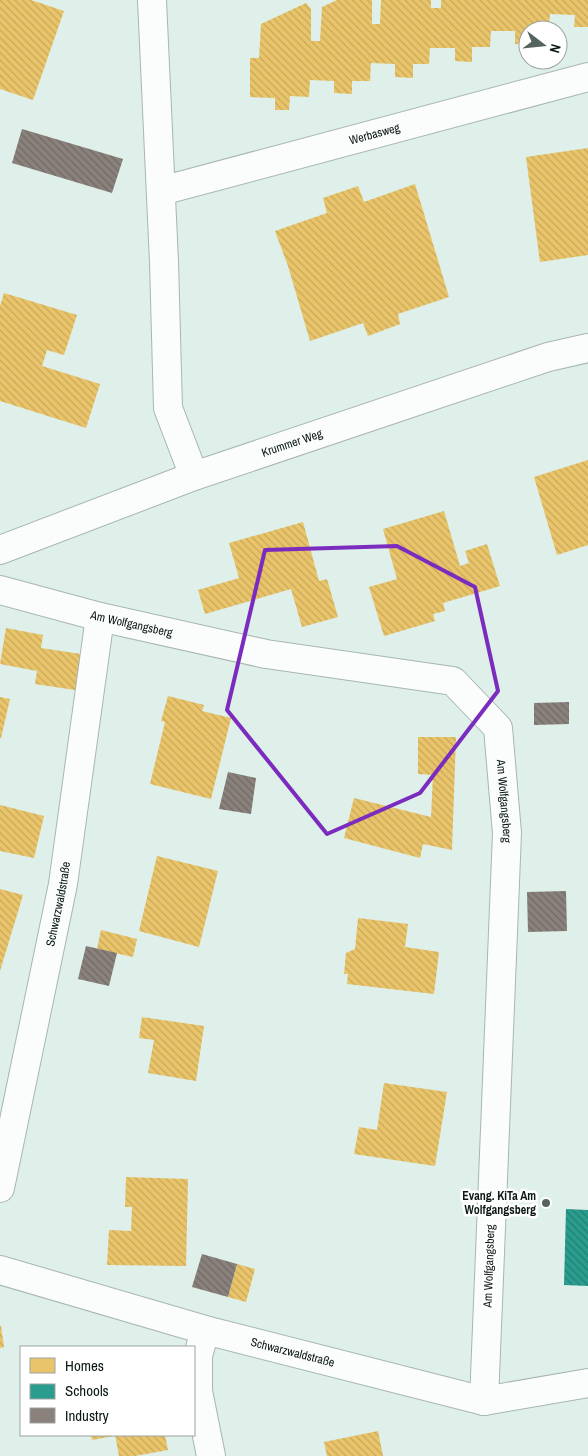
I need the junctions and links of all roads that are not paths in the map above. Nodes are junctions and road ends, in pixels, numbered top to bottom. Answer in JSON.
{"nodes":[{"id":1,"x":152,"y":0,"type":"edge"},
{"id":2,"x":588,"y":77,"type":"edge"},
{"id":3,"x":161,"y":191,"type":"junction"},
{"id":4,"x":588,"y":348,"type":"edge"},
{"id":5,"x":194,"y":476,"type":"junction"},
{"id":6,"x":0,"y":550,"type":"edge"},
{"id":7,"x":0,"y":590,"type":"edge"},
{"id":8,"x":100,"y":617,"type":"junction"},
{"id":9,"x":0,"y":1188,"type":"edge"},
{"id":10,"x":0,"y":1270,"type":"edge"},
{"id":11,"x":205,"y":1330,"type":"junction"},
{"id":12,"x":588,"y":1383,"type":"edge"},
{"id":13,"x":484,"y":1402,"type":"junction"},
{"id":14,"x":211,"y":1456,"type":"edge"}],
"edges":[{"from":1,"to":3,"type":"street"},
{"from":2,"to":3,"type":"street","name":"Werbasweg"},
{"from":3,"to":5,"type":"street"},
{"from":4,"to":5,"type":"street","name":"Krummer Weg"},
{"from":5,"to":6,"type":"street","name":"Krummer Weg"},
{"from":7,"to":8,"type":"street","name":"Am Wolfgangsberg"},
{"from":8,"to":9,"type":"street","name":"Schwarzwaldstraße"},
{"from":8,"to":13,"type":"street","name":"Am Wolfgangsberg"},
{"from":10,"to":11,"type":"street","name":"Schwarzwaldstraße"},
{"from":11,"to":13,"type":"street","name":"Schwarzwaldstraße"},
{"from":11,"to":14,"type":"street"},
{"from":12,"to":13,"type":"street","name":"Schwarzwaldstraße"}]}
